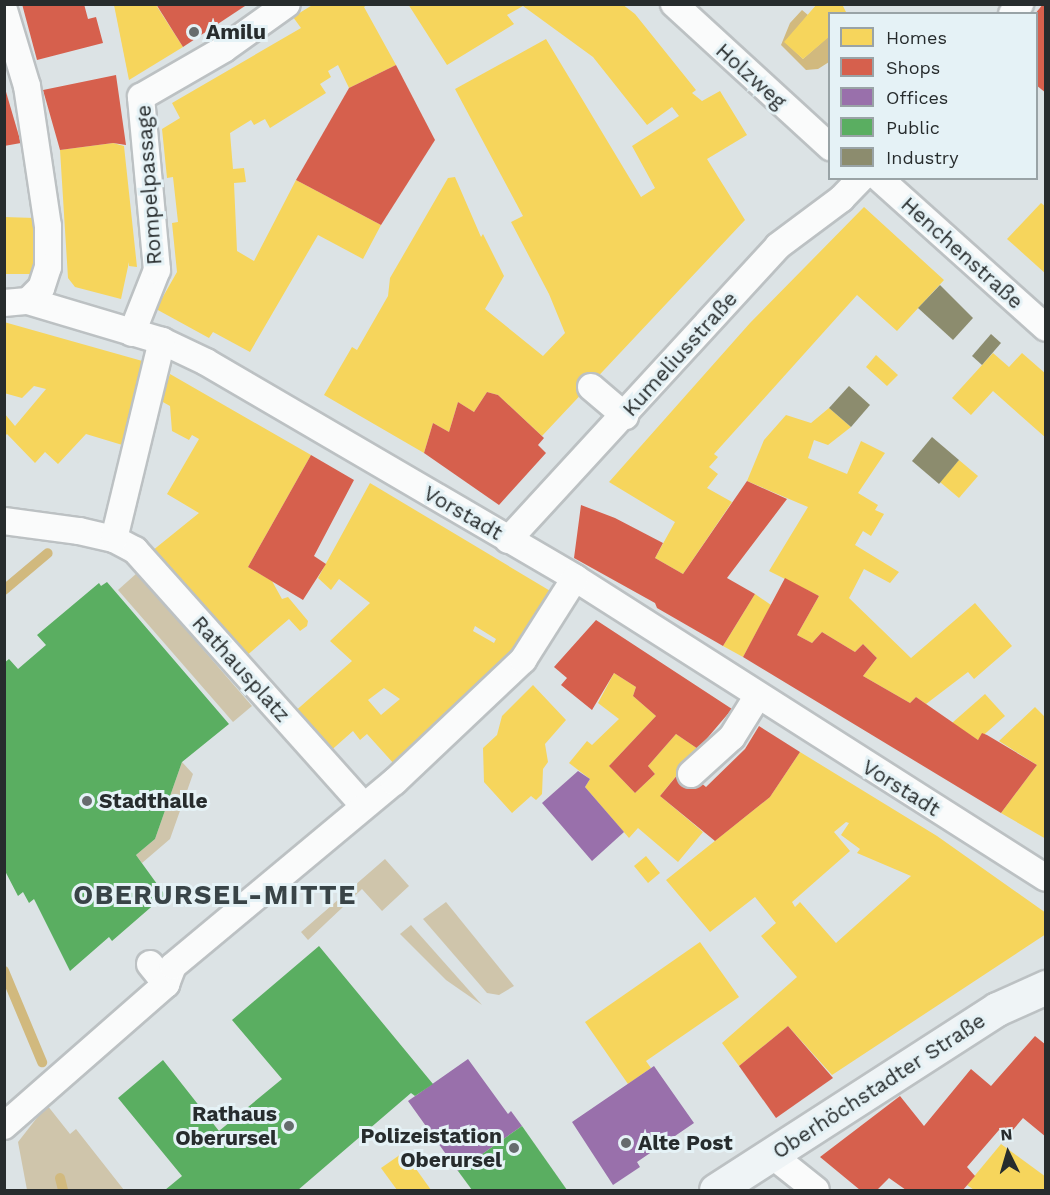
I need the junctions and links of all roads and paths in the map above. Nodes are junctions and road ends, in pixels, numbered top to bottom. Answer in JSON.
{"nodes":[{"id":1,"x":287,"y":4,"type":"edge"},
{"id":2,"x":674,"y":4,"type":"edge"},
{"id":3,"x":4,"y":10,"type":"edge"},
{"id":4,"x":828,"y":145,"type":"edge"},
{"id":5,"x":859,"y":180,"type":"edge"},
{"id":6,"x":881,"y":180,"type":"edge"},
{"id":7,"x":16,"y":302,"type":"edge"},
{"id":8,"x":1046,"y":328,"type":"edge"},
{"id":9,"x":132,"y":333,"type":"junction"},
{"id":10,"x":162,"y":341,"type":"junction"},
{"id":11,"x":591,"y":387,"type":"dead end"},
{"id":12,"x":625,"y":416,"type":"junction"},
{"id":13,"x":4,"y":521,"type":"edge"},
{"id":14,"x":114,"y":539,"type":"junction"},
{"id":15,"x":508,"y":540,"type":"junction"},
{"id":16,"x":575,"y":578,"type":"junction"},
{"id":17,"x":757,"y":698,"type":"junction"},
{"id":18,"x":691,"y":774,"type":"dead end"},
{"id":19,"x":363,"y":805,"type":"junction"},
{"id":20,"x":1046,"y":878,"type":"edge"},
{"id":21,"x":150,"y":964,"type":"dead end"},
{"id":22,"x":166,"y":984,"type":"junction"},
{"id":23,"x":1046,"y":987,"type":"edge"},
{"id":24,"x":4,"y":1126,"type":"edge"},
{"id":25,"x":772,"y":1155,"type":"junction"},
{"id":26,"x":716,"y":1191,"type":"edge"},
{"id":27,"x":816,"y":1191,"type":"edge"}],
"edges":[{"from":1,"to":9,"type":"street","name":"Rompelpassage"},
{"from":2,"to":4,"type":"street","name":"Holzweg"},
{"from":3,"to":7,"type":"street"},
{"from":5,"to":12,"type":"street","name":"Kumeliusstraße"},
{"from":6,"to":8,"type":"street","name":"Henchenstraße"},
{"from":7,"to":9,"type":"street","name":"Vorstadt"},
{"from":9,"to":10,"type":"street","name":"Vorstadt"},
{"from":10,"to":14,"type":"street"},
{"from":10,"to":15,"type":"street","name":"Vorstadt"},
{"from":11,"to":12,"type":"street"},
{"from":12,"to":15,"type":"street","name":"Kumeliusstraße"},
{"from":13,"to":14,"type":"street"},
{"from":14,"to":19,"type":"street","name":"Rathausplatz"},
{"from":15,"to":16,"type":"street","name":"Vorstadt"},
{"from":16,"to":17,"type":"street","name":"Vorstadt"},
{"from":16,"to":19,"type":"street"},
{"from":17,"to":18,"type":"street"},
{"from":17,"to":20,"type":"street","name":"Vorstadt"},
{"from":19,"to":22,"type":"street"},
{"from":21,"to":22,"type":"street"},
{"from":22,"to":24,"type":"street"},
{"from":23,"to":25,"type":"main road","name":"Oberhöchstadter Straße"},
{"from":25,"to":26,"type":"main road","name":"Oberhöchstadter Straße"},
{"from":25,"to":27,"type":"street"}]}
